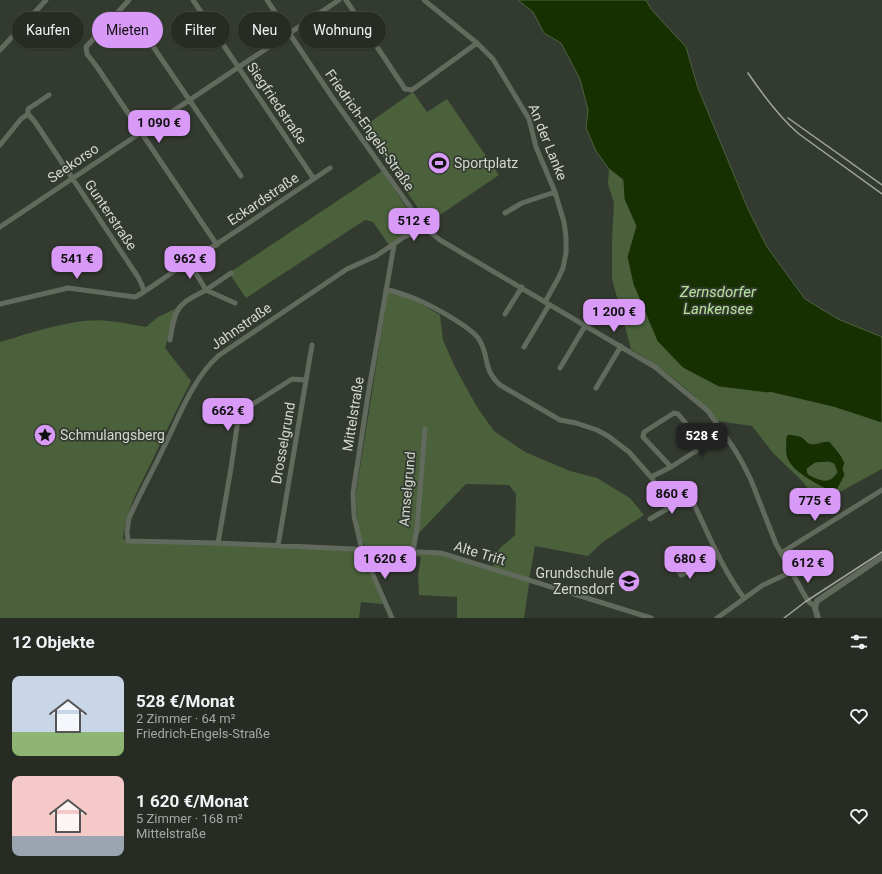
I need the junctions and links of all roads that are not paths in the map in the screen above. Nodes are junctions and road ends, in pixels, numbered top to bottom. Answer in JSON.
{"nodes":[{"id":1,"x":46,"y":0,"type":"edge"},
{"id":2,"x":130,"y":0,"type":"edge"},
{"id":3,"x":193,"y":0,"type":"edge"},
{"id":4,"x":267,"y":0,"type":"edge"},
{"id":5,"x":339,"y":0,"type":"edge"},
{"id":6,"x":346,"y":0,"type":"edge"},
{"id":7,"x":424,"y":0,"type":"edge"},
{"id":8,"x":275,"y":12,"type":"edge"},
{"id":9,"x":291,"y":32,"type":"edge"},
{"id":10,"x":291,"y":36,"type":"edge"},
{"id":11,"x":477,"y":43,"type":"junction"},
{"id":12,"x":154,"y":48,"type":"edge"},
{"id":13,"x":266,"y":48,"type":"edge"},
{"id":14,"x":0,"y":50,"type":"edge"},
{"id":15,"x":238,"y":67,"type":"junction"},
{"id":16,"x":49,"y":95,"type":"dead end"},
{"id":17,"x":189,"y":100,"type":"junction"},
{"id":18,"x":28,"y":114,"type":"junction"},
{"id":19,"x":142,"y":132,"type":"junction"},
{"id":20,"x":0,"y":145,"type":"edge"},
{"id":21,"x":330,"y":168,"type":"dead end"},
{"id":22,"x":241,"y":176,"type":"dead end"},
{"id":23,"x":71,"y":178,"type":"junction"},
{"id":24,"x":314,"y":179,"type":"junction"},
{"id":25,"x":555,"y":192,"type":"junction"},
{"id":26,"x":505,"y":213,"type":"dead end"},
{"id":27,"x":0,"y":226,"type":"edge"},
{"id":28,"x":425,"y":228,"type":"junction"},
{"id":29,"x":217,"y":245,"type":"junction"},
{"id":30,"x":394,"y":245,"type":"junction"},
{"id":31,"x":189,"y":262,"type":"junction"},
{"id":32,"x":231,"y":273,"type":"dead end"},
{"id":33,"x":522,"y":287,"type":"junction"},
{"id":34,"x":386,"y":289,"type":"junction"},
{"id":35,"x":206,"y":290,"type":"junction"},
{"id":36,"x":144,"y":291,"type":"junction"},
{"id":37,"x":235,"y":303,"type":"dead end"},
{"id":38,"x":547,"y":303,"type":"junction"},
{"id":39,"x":0,"y":304,"type":"edge"},
{"id":40,"x":505,"y":314,"type":"dead end"},
{"id":41,"x":585,"y":326,"type":"junction"},
{"id":42,"x":170,"y":340,"type":"dead end"},
{"id":43,"x":312,"y":345,"type":"dead end"},
{"id":44,"x":620,"y":346,"type":"junction"},
{"id":45,"x":524,"y":347,"type":"dead end"},
{"id":46,"x":560,"y":368,"type":"dead end"},
{"id":47,"x":306,"y":380,"type":"junction"},
{"id":48,"x":596,"y":388,"type":"dead end"},
{"id":49,"x":424,"y":429,"type":"dead end"},
{"id":50,"x":724,"y":433,"type":"junction"},
{"id":51,"x":705,"y":446,"type":"junction"},
{"id":52,"x":671,"y":467,"type":"junction"},
{"id":53,"x":651,"y":477,"type":"junction"},
{"id":54,"x":882,"y":490,"type":"edge"},
{"id":55,"x":670,"y":506,"type":"junction"},
{"id":56,"x":650,"y":519,"type":"dead end"},
{"id":57,"x":128,"y":541,"type":"joint"},
{"id":58,"x":218,"y":543,"type":"junction"},
{"id":59,"x":278,"y":546,"type":"junction"},
{"id":60,"x":362,"y":550,"type":"junction"},
{"id":61,"x":413,"y":551,"type":"junction"},
{"id":62,"x":781,"y":553,"type":"junction"},
{"id":63,"x":719,"y":556,"type":"junction"},
{"id":64,"x":882,"y":557,"type":"edge"},
{"id":65,"x":673,"y":560,"type":"dead end"},
{"id":66,"x":791,"y":572,"type":"junction"},
{"id":67,"x":744,"y":598,"type":"junction"},
{"id":68,"x":815,"y":606,"type":"junction"},
{"id":69,"x":392,"y":618,"type":"edge"},
{"id":70,"x":651,"y":618,"type":"edge"},
{"id":71,"x":717,"y":618,"type":"edge"},
{"id":72,"x":818,"y":618,"type":"edge"}],
"edges":[{"from":1,"to":14,"type":"street"},
{"from":2,"to":19,"type":"street"},
{"from":3,"to":15,"type":"street","name":"Siegfriedstraße"},
{"from":4,"to":8,"type":"street","name":"Friedrich-Engels-Straße"},
{"from":5,"to":9,"type":"street","name":"Seekorso"},
{"from":6,"to":11,"type":"street"},
{"from":7,"to":11,"type":"street","name":"An der Lanke"},
{"from":10,"to":28,"type":"street","name":"Friedrich-Engels-Straße"},
{"from":11,"to":25,"type":"street","name":"An der Lanke"},
{"from":12,"to":17,"type":"street"},
{"from":13,"to":15,"type":"street","name":"Seekorso"},
{"from":15,"to":17,"type":"street","name":"Seekorso"},
{"from":15,"to":24,"type":"street","name":"Siegfriedstraße"},
{"from":16,"to":18,"type":"street"},
{"from":17,"to":19,"type":"street","name":"Seekorso"},
{"from":17,"to":22,"type":"street"},
{"from":18,"to":20,"type":"street"},
{"from":18,"to":23,"type":"street","name":"Gunterstraße"},
{"from":19,"to":23,"type":"street","name":"Seekorso"},
{"from":19,"to":29,"type":"street"},
{"from":21,"to":24,"type":"street","name":"Eckardstraße"},
{"from":23,"to":27,"type":"street","name":"Seekorso"},
{"from":23,"to":36,"type":"street","name":"Gunterstraße"},
{"from":24,"to":29,"type":"street","name":"Eckardstraße"},
{"from":25,"to":26,"type":"street"},
{"from":25,"to":38,"type":"street","name":"An der Lanke"},
{"from":28,"to":30,"type":"street"},
{"from":28,"to":33,"type":"street","name":"Friedrich-Engels-Straße"},
{"from":29,"to":31,"type":"street","name":"Eckardstraße"},
{"from":30,"to":34,"type":"street","name":"Mittelstraße"},
{"from":30,"to":57,"type":"street","name":"Jahnstraße"},
{"from":31,"to":35,"type":"street"},
{"from":31,"to":36,"type":"street","name":"Eckardstraße"},
{"from":32,"to":35,"type":"street"},
{"from":33,"to":38,"type":"street","name":"Friedrich-Engels-Straße"},
{"from":33,"to":40,"type":"street"},
{"from":34,"to":53,"type":"street"},
{"from":34,"to":60,"type":"street","name":"Mittelstraße"},
{"from":35,"to":37,"type":"street"},
{"from":35,"to":42,"type":"street"},
{"from":36,"to":39,"type":"street","name":"Eckardstraße"},
{"from":38,"to":41,"type":"street","name":"Friedrich-Engels-Straße"},
{"from":38,"to":45,"type":"street","name":"An der Lanke"},
{"from":41,"to":44,"type":"street","name":"Friedrich-Engels-Straße"},
{"from":41,"to":46,"type":"street"},
{"from":43,"to":47,"type":"street","name":"Drosselgrund"},
{"from":44,"to":48,"type":"street"},
{"from":44,"to":50,"type":"street","name":"Friedrich-Engels-Straße"},
{"from":47,"to":58,"type":"street"},
{"from":47,"to":59,"type":"street","name":"Drosselgrund"},
{"from":49,"to":61,"type":"street","name":"Amselgrund"},
{"from":50,"to":51,"type":"street"},
{"from":50,"to":62,"type":"street","name":"Friedrich-Engels-Straße"},
{"from":51,"to":52,"type":"street"},
{"from":51,"to":52,"type":"street"},
{"from":52,"to":53,"type":"street"},
{"from":53,"to":55,"type":"street"},
{"from":54,"to":62,"type":"street"},
{"from":55,"to":56,"type":"street"},
{"from":55,"to":63,"type":"street"},
{"from":57,"to":58,"type":"street","name":"Alte Trift"},
{"from":58,"to":59,"type":"street","name":"Alte Trift"},
{"from":59,"to":60,"type":"street","name":"Alte Trift"},
{"from":60,"to":61,"type":"street","name":"Alte Trift"},
{"from":60,"to":69,"type":"street","name":"Mittelstraße"},
{"from":61,"to":70,"type":"street","name":"Alte Trift"},
{"from":62,"to":66,"type":"street","name":"Friedrich-Engels-Straße"},
{"from":63,"to":65,"type":"street"},
{"from":63,"to":67,"type":"street"},
{"from":64,"to":68,"type":"street"},
{"from":66,"to":67,"type":"street"},
{"from":66,"to":68,"type":"street","name":"Friedrich-Engels-Straße"},
{"from":67,"to":71,"type":"street"},
{"from":68,"to":72,"type":"street","name":"Friedrich-Engels-Straße"}]}
